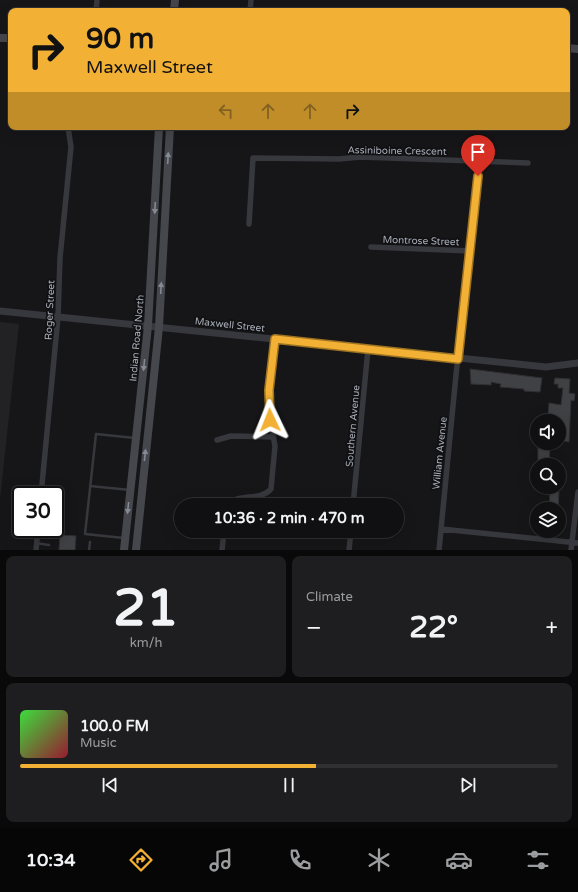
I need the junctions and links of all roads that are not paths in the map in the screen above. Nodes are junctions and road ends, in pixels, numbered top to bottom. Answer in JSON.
{"nodes":[{"id":1,"x":68,"y":130,"type":"edge"},
{"id":2,"x":159,"y":130,"type":"edge"},
{"id":3,"x":170,"y":130,"type":"edge"},
{"id":4,"x":480,"y":161,"type":"junction"},
{"id":5,"x":528,"y":163,"type":"dead end"},
{"id":6,"x":249,"y":224,"type":"dead end"},
{"id":7,"x":371,"y":247,"type":"dead end"},
{"id":8,"x":471,"y":251,"type":"junction"},
{"id":9,"x":0,"y":311,"type":"edge"},
{"id":10,"x":58,"y":317,"type":"junction"},
{"id":11,"x":148,"y":326,"type":"junction"},
{"id":12,"x":159,"y":327,"type":"junction"},
{"id":13,"x":275,"y":339,"type":"junction"},
{"id":14,"x":368,"y":349,"type":"junction"},
{"id":15,"x":458,"y":359,"type":"junction"},
{"id":16,"x":578,"y":363,"type":"edge"},
{"id":17,"x":273,"y":437,"type":"junction"},
{"id":18,"x":136,"y":438,"type":"junction"},
{"id":19,"x":217,"y":440,"type":"dead end"},
{"id":20,"x":42,"y":486,"type":"edge"},
{"id":21,"x":90,"y":486,"type":"junction"},
{"id":22,"x":130,"y":491,"type":"junction"},
{"id":23,"x":578,"y":492,"type":"edge"},
{"id":24,"x":240,"y":498,"type":"edge"},
{"id":25,"x":354,"y":498,"type":"edge"},
{"id":26,"x":441,"y":529,"type":"junction"},
{"id":27,"x":37,"y":538,"type":"edge"},
{"id":28,"x":125,"y":538,"type":"junction"},
{"id":29,"x":223,"y":538,"type":"edge"},
{"id":30,"x":350,"y":538,"type":"edge"},
{"id":31,"x":90,"y":542,"type":"dead end"},
{"id":32,"x":36,"y":543,"type":"junction"},
{"id":33,"x":575,"y":543,"type":"edge"},
{"id":34,"x":50,"y":545,"type":"dead end"},
{"id":35,"x":36,"y":550,"type":"edge"},
{"id":36,"x":89,"y":550,"type":"edge"},
{"id":37,"x":124,"y":550,"type":"edge"},
{"id":38,"x":136,"y":550,"type":"edge"},
{"id":39,"x":222,"y":550,"type":"edge"},
{"id":40,"x":349,"y":550,"type":"edge"},
{"id":41,"x":439,"y":550,"type":"edge"},
{"id":42,"x":571,"y":550,"type":"edge"}],
"edges":[{"from":1,"to":10,"type":"street","name":"Roger Street"},
{"from":2,"to":11,"type":"main road","name":"Indian Road North","one_way":true},
{"from":12,"to":3,"type":"main road","name":"Indian Road North","one_way":true},
{"from":4,"to":5,"type":"street"},
{"from":4,"to":6,"type":"street","name":"Assiniboine Crescent"},
{"from":4,"to":8,"type":"street"},
{"from":7,"to":8,"type":"street","name":"Montrose Street"},
{"from":8,"to":15,"type":"street"},
{"from":9,"to":10,"type":"street","name":"Maxwell Street"},
{"from":10,"to":11,"type":"street","name":"Maxwell Street"},
{"from":10,"to":20,"type":"street","name":"Roger Street"},
{"from":11,"to":12,"type":"street","name":"Maxwell Street"},
{"from":11,"to":18,"type":"main road","name":"Indian Road North","one_way":true},
{"from":12,"to":13,"type":"street","name":"Maxwell Street"},
{"from":38,"to":12,"type":"main road","name":"Indian Road North","one_way":true},
{"from":13,"to":14,"type":"street","name":"Maxwell Street"},
{"from":13,"to":17,"type":"street"},
{"from":14,"to":15,"type":"street","name":"Maxwell Street"},
{"from":14,"to":25,"type":"street","name":"Southern Avenue"},
{"from":15,"to":16,"type":"street","name":"Maxwell Street"},
{"from":15,"to":26,"type":"street","name":"William Avenue"},
{"from":17,"to":19,"type":"street"},
{"from":17,"to":24,"type":"street"},
{"from":18,"to":21,"type":"lane"},
{"from":18,"to":22,"type":"main road","name":"Indian Road North"},
{"from":21,"to":22,"type":"lane"},
{"from":21,"to":28,"type":"lane"},
{"from":22,"to":28,"type":"main road","name":"Indian Road North","one_way":true},
{"from":23,"to":33,"type":"street"},
{"from":26,"to":33,"type":"street"},
{"from":26,"to":41,"type":"street","name":"William Avenue"},
{"from":27,"to":32,"type":"street"},
{"from":28,"to":37,"type":"main road","name":"Indian Road North"},
{"from":29,"to":39,"type":"street"},
{"from":30,"to":40,"type":"street"},
{"from":31,"to":36,"type":"lane"},
{"from":32,"to":34,"type":"lane"},
{"from":32,"to":35,"type":"street"},
{"from":33,"to":42,"type":"street"}]}
